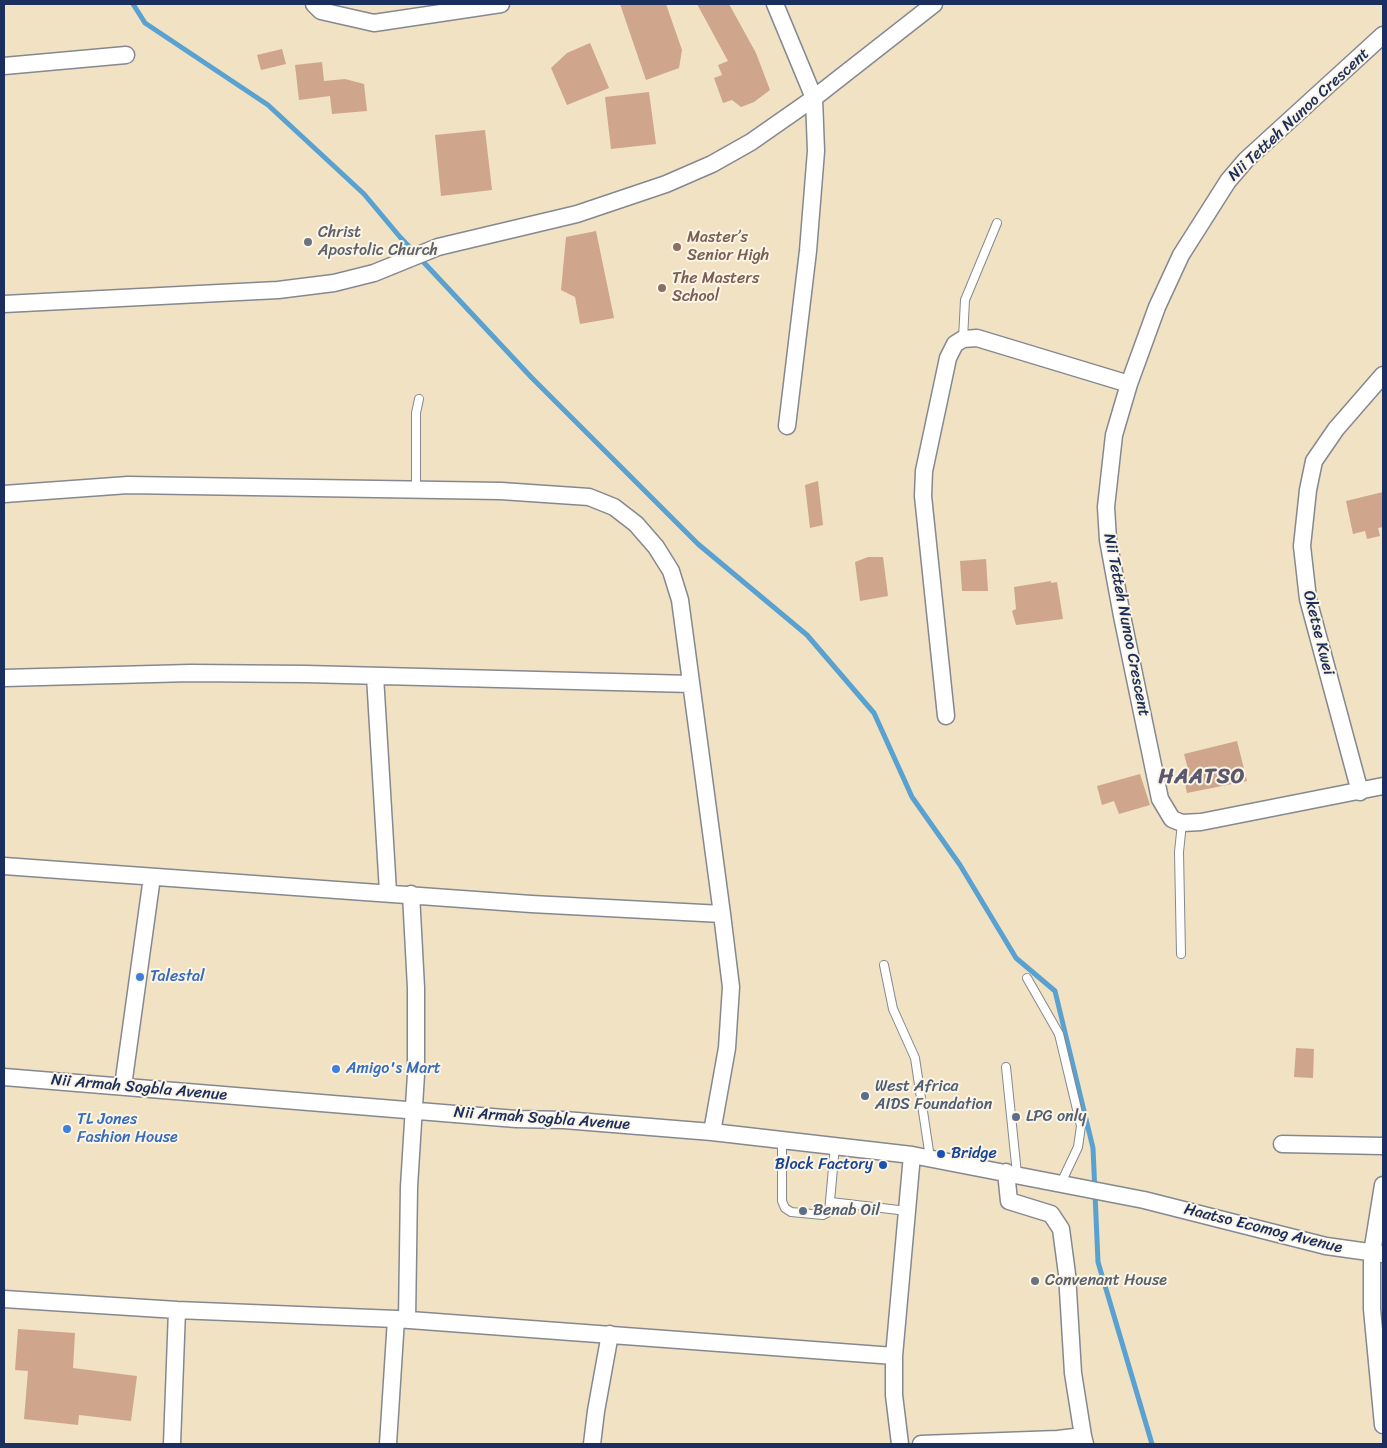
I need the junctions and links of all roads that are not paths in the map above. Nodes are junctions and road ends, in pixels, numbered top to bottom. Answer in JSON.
{"nodes":[{"id":1,"x":501,"y":4,"type":"edge"},
{"id":2,"x":775,"y":4,"type":"edge"},
{"id":3,"x":934,"y":4,"type":"edge"},
{"id":4,"x":318,"y":8,"type":"edge"},
{"id":5,"x":1383,"y":35,"type":"edge"},
{"id":6,"x":126,"y":55,"type":"dead end"},
{"id":7,"x":4,"y":66,"type":"edge"},
{"id":8,"x":814,"y":98,"type":"junction"},
{"id":9,"x":997,"y":223,"type":"dead end"},
{"id":10,"x":4,"y":304,"type":"edge"},
{"id":11,"x":963,"y":339,"type":"junction"},
{"id":12,"x":1383,"y":375,"type":"edge"},
{"id":13,"x":1129,"y":384,"type":"junction"},
{"id":14,"x":419,"y":399,"type":"dead end"},
{"id":15,"x":787,"y":426,"type":"dead end"},
{"id":16,"x":416,"y":491,"type":"junction"},
{"id":17,"x":4,"y":494,"type":"edge"},
{"id":18,"x":375,"y":676,"type":"junction"},
{"id":19,"x":4,"y":678,"type":"edge"},
{"id":20,"x":691,"y":684,"type":"junction"},
{"id":21,"x":946,"y":716,"type":"dead end"},
{"id":22,"x":1383,"y":786,"type":"edge"},
{"id":23,"x":1360,"y":792,"type":"junction"},
{"id":24,"x":1182,"y":823,"type":"junction"},
{"id":25,"x":4,"y":866,"type":"edge"},
{"id":26,"x":152,"y":877,"type":"junction"},
{"id":27,"x":388,"y":892,"type":"junction"},
{"id":28,"x":411,"y":894,"type":"junction"},
{"id":29,"x":722,"y":914,"type":"junction"},
{"id":30,"x":1181,"y":954,"type":"dead end"},
{"id":31,"x":884,"y":965,"type":"dead end"},
{"id":32,"x":1027,"y":978,"type":"dead end"},
{"id":33,"x":1006,"y":1067,"type":"dead end"},
{"id":34,"x":4,"y":1076,"type":"edge"},
{"id":35,"x":123,"y":1086,"type":"junction"},
{"id":36,"x":413,"y":1109,"type":"junction"},
{"id":37,"x":712,"y":1132,"type":"junction"},
{"id":38,"x":782,"y":1139,"type":"junction"},
{"id":39,"x":1282,"y":1144,"type":"dead end"},
{"id":40,"x":835,"y":1146,"type":"junction"},
{"id":41,"x":1383,"y":1146,"type":"edge"},
{"id":42,"x":912,"y":1155,"type":"junction"},
{"id":43,"x":930,"y":1158,"type":"junction"},
{"id":44,"x":1011,"y":1173,"type":"junction"},
{"id":45,"x":1061,"y":1183,"type":"junction"},
{"id":46,"x":1383,"y":1185,"type":"edge"},
{"id":47,"x":1078,"y":1187,"type":"joint"},
{"id":48,"x":831,"y":1202,"type":"junction"},
{"id":49,"x":907,"y":1211,"type":"junction"},
{"id":50,"x":1378,"y":1254,"type":"edge"},
{"id":51,"x":4,"y":1299,"type":"edge"},
{"id":52,"x":176,"y":1310,"type":"junction"},
{"id":53,"x":401,"y":1320,"type":"junction"},
{"id":54,"x":610,"y":1334,"type":"junction"},
{"id":55,"x":894,"y":1356,"type":"junction"},
{"id":56,"x":1383,"y":1425,"type":"edge"},
{"id":57,"x":1084,"y":1440,"type":"edge"},
{"id":58,"x":172,"y":1444,"type":"edge"},
{"id":59,"x":388,"y":1444,"type":"edge"},
{"id":60,"x":592,"y":1444,"type":"edge"},
{"id":61,"x":900,"y":1444,"type":"edge"},
{"id":62,"x":921,"y":1444,"type":"edge"}],
"edges":[{"from":1,"to":4,"type":"street"},
{"from":2,"to":8,"type":"street"},
{"from":3,"to":8,"type":"street"},
{"from":5,"to":13,"type":"street","name":"Nii Tetteh Nunoo Crescent"},
{"from":6,"to":7,"type":"street"},
{"from":8,"to":10,"type":"street"},
{"from":8,"to":15,"type":"street"},
{"from":9,"to":11,"type":"lane"},
{"from":11,"to":13,"type":"street"},
{"from":11,"to":21,"type":"street"},
{"from":12,"to":23,"type":"street","name":"Oketse Kwei"},
{"from":13,"to":24,"type":"street","name":"Nii Tetteh Nunoo Crescent"},
{"from":14,"to":16,"type":"lane"},
{"from":16,"to":17,"type":"street"},
{"from":16,"to":20,"type":"street"},
{"from":18,"to":19,"type":"street"},
{"from":18,"to":20,"type":"street"},
{"from":18,"to":27,"type":"street"},
{"from":20,"to":29,"type":"street"},
{"from":22,"to":23,"type":"street"},
{"from":23,"to":24,"type":"street"},
{"from":24,"to":30,"type":"lane"},
{"from":25,"to":26,"type":"street"},
{"from":26,"to":27,"type":"street"},
{"from":26,"to":35,"type":"street"},
{"from":27,"to":28,"type":"street"},
{"from":28,"to":29,"type":"street"},
{"from":28,"to":36,"type":"street"},
{"from":29,"to":37,"type":"street"},
{"from":31,"to":43,"type":"lane"},
{"from":32,"to":45,"type":"lane"},
{"from":33,"to":44,"type":"lane"},
{"from":34,"to":35,"type":"street","name":"Nii Armah Sogbla Avenue"},
{"from":35,"to":36,"type":"street","name":"Nii Armah Sogbla Avenue"},
{"from":36,"to":37,"type":"street","name":"Nii Armah Sogbla Avenue"},
{"from":36,"to":53,"type":"street"},
{"from":37,"to":38,"type":"street","name":"Nii Armah Sogbla Avenue"},
{"from":38,"to":40,"type":"street","name":"Nii Armah Sogbla Avenue"},
{"from":38,"to":48,"type":"lane"},
{"from":39,"to":41,"type":"street"},
{"from":40,"to":42,"type":"street","name":"Nii Armah Sogbla Avenue"},
{"from":40,"to":48,"type":"lane"},
{"from":42,"to":43,"type":"street","name":"Nii Armah Sogbla Avenue"},
{"from":42,"to":49,"type":"street"},
{"from":43,"to":44,"type":"street","name":"Nii Armah Sogbla Avenue"},
{"from":44,"to":45,"type":"street","name":"Nii Armah Sogbla Avenue"},
{"from":44,"to":57,"type":"street"},
{"from":45,"to":47,"type":"street","name":"Nii Armah Sogbla Avenue"},
{"from":46,"to":50,"type":"street"},
{"from":47,"to":50,"type":"street","name":"Haatso Ecomog Avenue"},
{"from":48,"to":49,"type":"lane"},
{"from":49,"to":55,"type":"street"},
{"from":50,"to":56,"type":"street"},
{"from":51,"to":52,"type":"street"},
{"from":52,"to":53,"type":"street"},
{"from":52,"to":58,"type":"street"},
{"from":53,"to":54,"type":"street"},
{"from":53,"to":59,"type":"street"},
{"from":54,"to":55,"type":"street"},
{"from":54,"to":60,"type":"street"},
{"from":55,"to":61,"type":"street"},
{"from":57,"to":62,"type":"street"}]}
